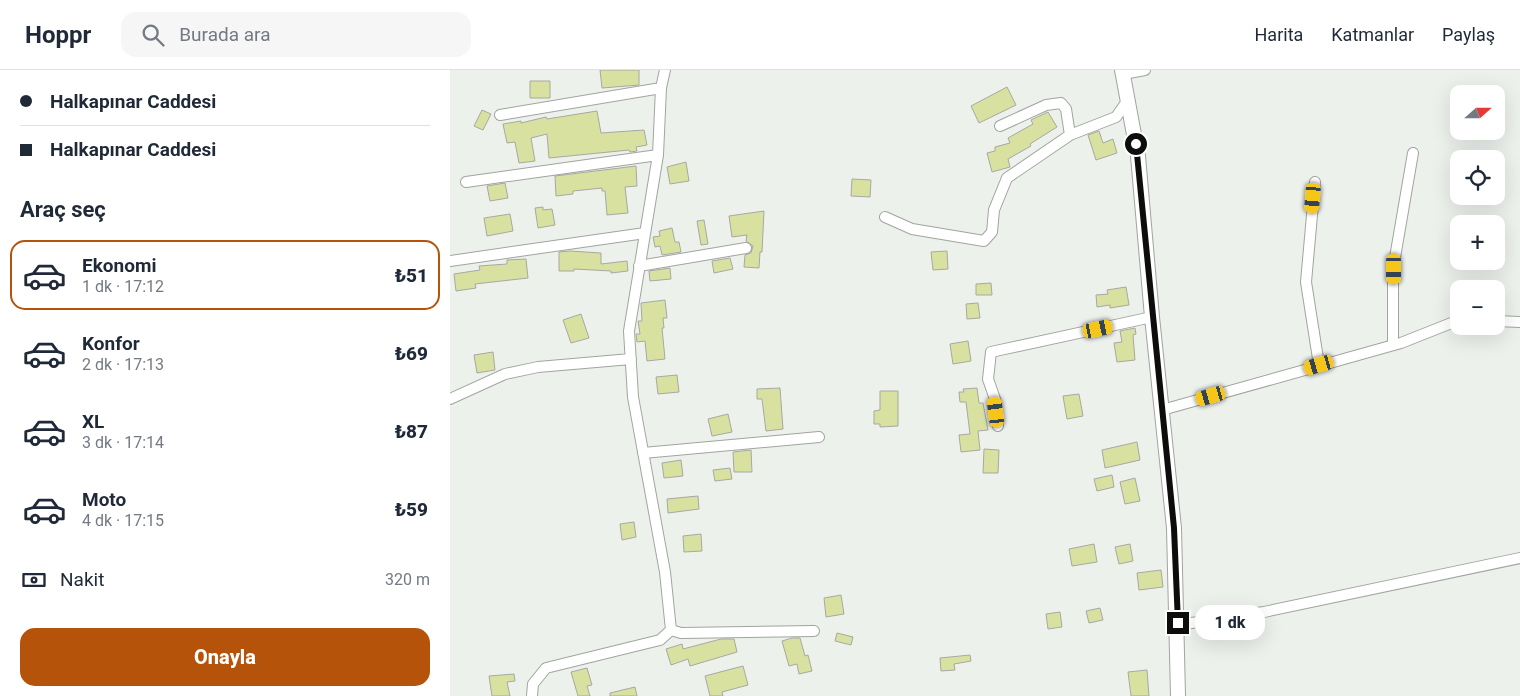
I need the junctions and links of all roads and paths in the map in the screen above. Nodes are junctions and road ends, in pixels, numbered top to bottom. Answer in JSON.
{"nodes":[{"id":1,"x":665,"y":70,"type":"edge"},
{"id":2,"x":1145,"y":70,"type":"edge"},
{"id":3,"x":1122,"y":72,"type":"edge"},
{"id":4,"x":661,"y":88,"type":"junction"},
{"id":5,"x":1128,"y":100,"type":"junction"},
{"id":6,"x":500,"y":115,"type":"dead end"},
{"id":7,"x":1000,"y":126,"type":"dead end"},
{"id":8,"x":1070,"y":135,"type":"junction"},
{"id":9,"x":1414,"y":153,"type":"dead end"},
{"id":10,"x":658,"y":155,"type":"junction"},
{"id":11,"x":466,"y":182,"type":"dead end"},
{"id":12,"x":1315,"y":182,"type":"dead end"},
{"id":13,"x":885,"y":217,"type":"dead end"},
{"id":14,"x":645,"y":233,"type":"junction"},
{"id":15,"x":746,"y":248,"type":"dead end"},
{"id":16,"x":450,"y":261,"type":"edge"},
{"id":17,"x":639,"y":266,"type":"junction"},
{"id":18,"x":1152,"y":317,"type":"junction"},
{"id":19,"x":1505,"y":322,"type":"edge"},
{"id":20,"x":1520,"y":322,"type":"edge"},
{"id":21,"x":1450,"y":323,"type":"edge"},
{"id":22,"x":1393,"y":345,"type":"junction"},
{"id":23,"x":630,"y":360,"type":"junction"},
{"id":24,"x":1319,"y":365,"type":"junction"},
{"id":25,"x":450,"y":399,"type":"edge"},
{"id":26,"x":1162,"y":410,"type":"junction"},
{"id":27,"x":998,"y":426,"type":"dead end"},
{"id":28,"x":819,"y":436,"type":"dead end"},
{"id":29,"x":643,"y":453,"type":"junction"},
{"id":30,"x":1520,"y":558,"type":"edge"},
{"id":31,"x":1186,"y":624,"type":"dead end"},
{"id":32,"x":671,"y":630,"type":"junction"},
{"id":33,"x":814,"y":631,"type":"dead end"},
{"id":34,"x":532,"y":696,"type":"edge"},
{"id":35,"x":1178,"y":696,"type":"edge"}],
"edges":[{"from":1,"to":4,"type":"street"},
{"from":2,"to":3,"type":"street"},
{"from":3,"to":5,"type":"main road"},
{"from":4,"to":6,"type":"street"},
{"from":4,"to":10,"type":"street"},
{"from":5,"to":8,"type":"street"},
{"from":5,"to":18,"type":"main road"},
{"from":7,"to":8,"type":"street"},
{"from":8,"to":13,"type":"street"},
{"from":9,"to":22,"type":"street"},
{"from":10,"to":11,"type":"street"},
{"from":10,"to":14,"type":"street"},
{"from":12,"to":24,"type":"street"},
{"from":14,"to":16,"type":"street"},
{"from":14,"to":17,"type":"street"},
{"from":15,"to":17,"type":"street"},
{"from":17,"to":23,"type":"street"},
{"from":18,"to":26,"type":"main road"},
{"from":18,"to":27,"type":"street"},
{"from":19,"to":20,"type":"street"},
{"from":21,"to":22,"type":"street"},
{"from":22,"to":24,"type":"street"},
{"from":23,"to":25,"type":"street"},
{"from":23,"to":29,"type":"street"},
{"from":24,"to":26,"type":"street"},
{"from":26,"to":35,"type":"main road"},
{"from":28,"to":29,"type":"street"},
{"from":29,"to":32,"type":"street"},
{"from":30,"to":31,"type":"street"},
{"from":32,"to":33,"type":"street"},
{"from":32,"to":34,"type":"street"}]}
